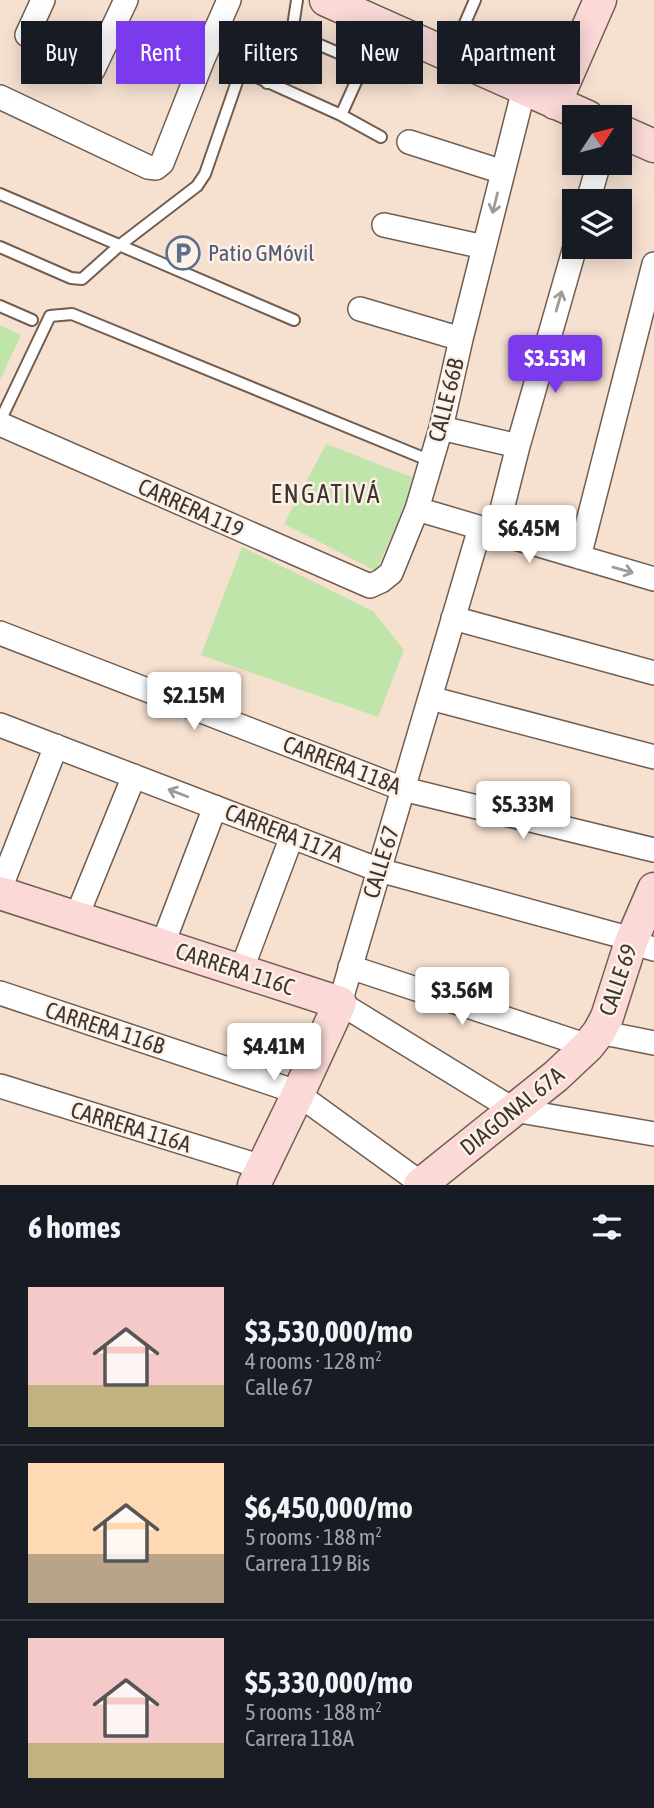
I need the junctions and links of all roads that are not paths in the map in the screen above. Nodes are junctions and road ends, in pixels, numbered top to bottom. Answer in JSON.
{"nodes":[{"id":1,"x":43,"y":0,"type":"edge"},
{"id":2,"x":125,"y":0,"type":"edge"},
{"id":3,"x":229,"y":0,"type":"edge"},
{"id":4,"x":297,"y":0,"type":"edge"},
{"id":5,"x":326,"y":0,"type":"edge"},
{"id":6,"x":475,"y":0,"type":"edge"},
{"id":7,"x":600,"y":0,"type":"edge"},
{"id":8,"x":33,"y":21,"type":"edge"},
{"id":9,"x":294,"y":21,"type":"edge"},
{"id":10,"x":372,"y":21,"type":"edge"},
{"id":11,"x":466,"y":21,"type":"edge"},
{"id":12,"x":102,"y":50,"type":"edge"},
{"id":13,"x":236,"y":84,"type":"edge"},
{"id":14,"x":269,"y":84,"type":"edge"},
{"id":15,"x":355,"y":84,"type":"edge"},
{"id":16,"x":513,"y":84,"type":"edge"},
{"id":17,"x":524,"y":89,"type":"junction"},
{"id":18,"x":0,"y":97,"type":"edge"},
{"id":19,"x":555,"y":103,"type":"junction"},
{"id":20,"x":562,"y":106,"type":"edge"},
{"id":21,"x":341,"y":115,"type":"junction"},
{"id":22,"x":632,"y":136,"type":"edge"},
{"id":23,"x":381,"y":137,"type":"dead end"},
{"id":24,"x":409,"y":142,"type":"dead end"},
{"id":25,"x":654,"y":146,"type":"edge"},
{"id":26,"x":503,"y":172,"type":"junction"},
{"id":27,"x":0,"y":194,"type":"edge"},
{"id":28,"x":384,"y":225,"type":"dead end"},
{"id":29,"x":120,"y":245,"type":"junction"},
{"id":30,"x":0,"y":247,"type":"edge"},
{"id":31,"x":484,"y":247,"type":"junction"},
{"id":32,"x":572,"y":259,"type":"edge"},
{"id":33,"x":654,"y":264,"type":"edge"},
{"id":34,"x":0,"y":306,"type":"edge"},
{"id":35,"x":360,"y":309,"type":"dead end"},
{"id":36,"x":32,"y":320,"type":"dead end"},
{"id":37,"x":294,"y":320,"type":"dead end"},
{"id":38,"x":461,"y":339,"type":"junction"},
{"id":39,"x":0,"y":423,"type":"edge"},
{"id":40,"x":441,"y":428,"type":"junction"},
{"id":41,"x":518,"y":446,"type":"junction"},
{"id":42,"x":421,"y":457,"type":"dead end"},
{"id":43,"x":417,"y":509,"type":"junction"},
{"id":44,"x":488,"y":530,"type":"junction"},
{"id":45,"x":579,"y":557,"type":"junction"},
{"id":46,"x":654,"y":579,"type":"edge"},
{"id":47,"x":381,"y":581,"type":"joint"},
{"id":48,"x":453,"y":618,"type":"junction"},
{"id":49,"x":0,"y":633,"type":"edge"},
{"id":50,"x":654,"y":673,"type":"edge"},
{"id":51,"x":430,"y":698,"type":"junction"},
{"id":52,"x":0,"y":725,"type":"edge"},
{"id":53,"x":55,"y":746,"type":"junction"},
{"id":54,"x":654,"y":757,"type":"edge"},
{"id":55,"x":134,"y":776,"type":"junction"},
{"id":56,"x":403,"y":789,"type":"junction"},
{"id":57,"x":215,"y":807,"type":"junction"},
{"id":58,"x":292,"y":836,"type":"junction"},
{"id":59,"x":654,"y":850,"type":"edge"},
{"id":60,"x":379,"y":870,"type":"junction"},
{"id":61,"x":654,"y":889,"type":"edge"},
{"id":62,"x":0,"y":891,"type":"edge"},
{"id":63,"x":76,"y":918,"type":"junction"},
{"id":64,"x":642,"y":945,"type":"edge"},
{"id":65,"x":162,"y":946,"type":"junction"},
{"id":66,"x":350,"y":967,"type":"junction"},
{"id":67,"x":241,"y":971,"type":"junction"},
{"id":68,"x":0,"y":993,"type":"edge"},
{"id":69,"x":340,"y":1003,"type":"junction"},
{"id":70,"x":593,"y":1039,"type":"junction"},
{"id":71,"x":654,"y":1043,"type":"edge"},
{"id":72,"x":0,"y":1086,"type":"edge"},
{"id":73,"x":298,"y":1094,"type":"junction"},
{"id":74,"x":514,"y":1110,"type":"junction"},
{"id":75,"x":654,"y":1134,"type":"edge"},
{"id":76,"x":258,"y":1176,"type":"edge"},
{"id":77,"x":423,"y":1185,"type":"edge"}],
"edges":[{"from":1,"to":8,"type":"street"},
{"from":2,"to":12,"type":"street"},
{"from":3,"to":18,"type":"street"},
{"from":4,"to":9,"type":"lane"},
{"from":5,"to":10,"type":"street"},
{"from":6,"to":11,"type":"lane"},
{"from":7,"to":19,"type":"street"},
{"from":13,"to":29,"type":"lane"},
{"from":14,"to":21,"type":"lane"},
{"from":15,"to":21,"type":"lane"},
{"from":16,"to":17,"type":"street"},
{"from":17,"to":19,"type":"street"},
{"from":17,"to":26,"type":"street","name":"CALLE 66B"},
{"from":19,"to":20,"type":"street"},
{"from":21,"to":23,"type":"lane"},
{"from":22,"to":25,"type":"street"},
{"from":24,"to":26,"type":"street"},
{"from":26,"to":31,"type":"street","name":"CALLE 66B","one_way":true},
{"from":27,"to":29,"type":"lane"},
{"from":28,"to":31,"type":"street"},
{"from":29,"to":30,"type":"lane"},
{"from":29,"to":37,"type":"lane"},
{"from":31,"to":38,"type":"street","name":"CALLE 66B"},
{"from":41,"to":32,"type":"street","name":"CALLE 67","one_way":true},
{"from":33,"to":45,"type":"street"},
{"from":34,"to":36,"type":"lane"},
{"from":35,"to":38,"type":"street"},
{"from":38,"to":40,"type":"street","name":"CALLE 66B"},
{"from":39,"to":42,"type":"lane"},
{"from":39,"to":47,"type":"street","name":"CARRERA 119"},
{"from":40,"to":41,"type":"street"},
{"from":40,"to":43,"type":"street","name":"CALLE 66B"},
{"from":41,"to":44,"type":"street","name":"CALLE 67"},
{"from":43,"to":44,"type":"street"},
{"from":43,"to":47,"type":"street","name":"CALLE 66B"},
{"from":44,"to":45,"type":"street"},
{"from":44,"to":48,"type":"street","name":"CALLE 67"},
{"from":45,"to":46,"type":"street","one_way":true},
{"from":48,"to":50,"type":"street"},
{"from":48,"to":51,"type":"street","name":"CALLE 67"},
{"from":49,"to":56,"type":"street","name":"CARRERA 118A"},
{"from":51,"to":54,"type":"street"},
{"from":51,"to":56,"type":"street","name":"CALLE 67"},
{"from":52,"to":53,"type":"street","name":"CARRERA 117A"},
{"from":53,"to":55,"type":"street","name":"CARRERA 117A"},
{"from":53,"to":62,"type":"street"},
{"from":57,"to":55,"type":"street","name":"CARRERA 117A","one_way":true},
{"from":55,"to":63,"type":"street"},
{"from":56,"to":59,"type":"street","name":"CARRERA 118A"},
{"from":56,"to":60,"type":"street","name":"CALLE 67"},
{"from":57,"to":58,"type":"street","name":"CARRERA 117A"},
{"from":57,"to":65,"type":"street"},
{"from":58,"to":60,"type":"street","name":"CARRERA 117A"},
{"from":58,"to":67,"type":"street"},
{"from":60,"to":64,"type":"street","name":"CARRERA 117A"},
{"from":60,"to":66,"type":"street","name":"CALLE 67"},
{"from":61,"to":64,"type":"street","name":"CALLE 69"},
{"from":62,"to":63,"type":"street","name":"CARRERA 116C"},
{"from":63,"to":65,"type":"street","name":"CARRERA 116C"},
{"from":64,"to":70,"type":"street","name":"CALLE 69"},
{"from":65,"to":67,"type":"street","name":"CARRERA 116C"},
{"from":66,"to":69,"type":"street","name":"CALLE 67"},
{"from":66,"to":70,"type":"street"},
{"from":67,"to":69,"type":"street","name":"CARRERA 116C"},
{"from":68,"to":73,"type":"street","name":"CARRERA 116B"},
{"from":69,"to":73,"type":"street","name":"CALLE 67"},
{"from":69,"to":74,"type":"street","name":"CARRERA 116C"},
{"from":70,"to":71,"type":"street"},
{"from":70,"to":74,"type":"street","name":"DIAGONAL 67A"},
{"from":72,"to":76,"type":"street","name":"CARRERA 116A"},
{"from":73,"to":76,"type":"street","name":"CALLE 67"},
{"from":73,"to":77,"type":"street","name":"CARRERA 116B"},
{"from":74,"to":75,"type":"street","name":"CARRERA 116C"},
{"from":74,"to":77,"type":"street","name":"DIAGONAL 67A"}]}
